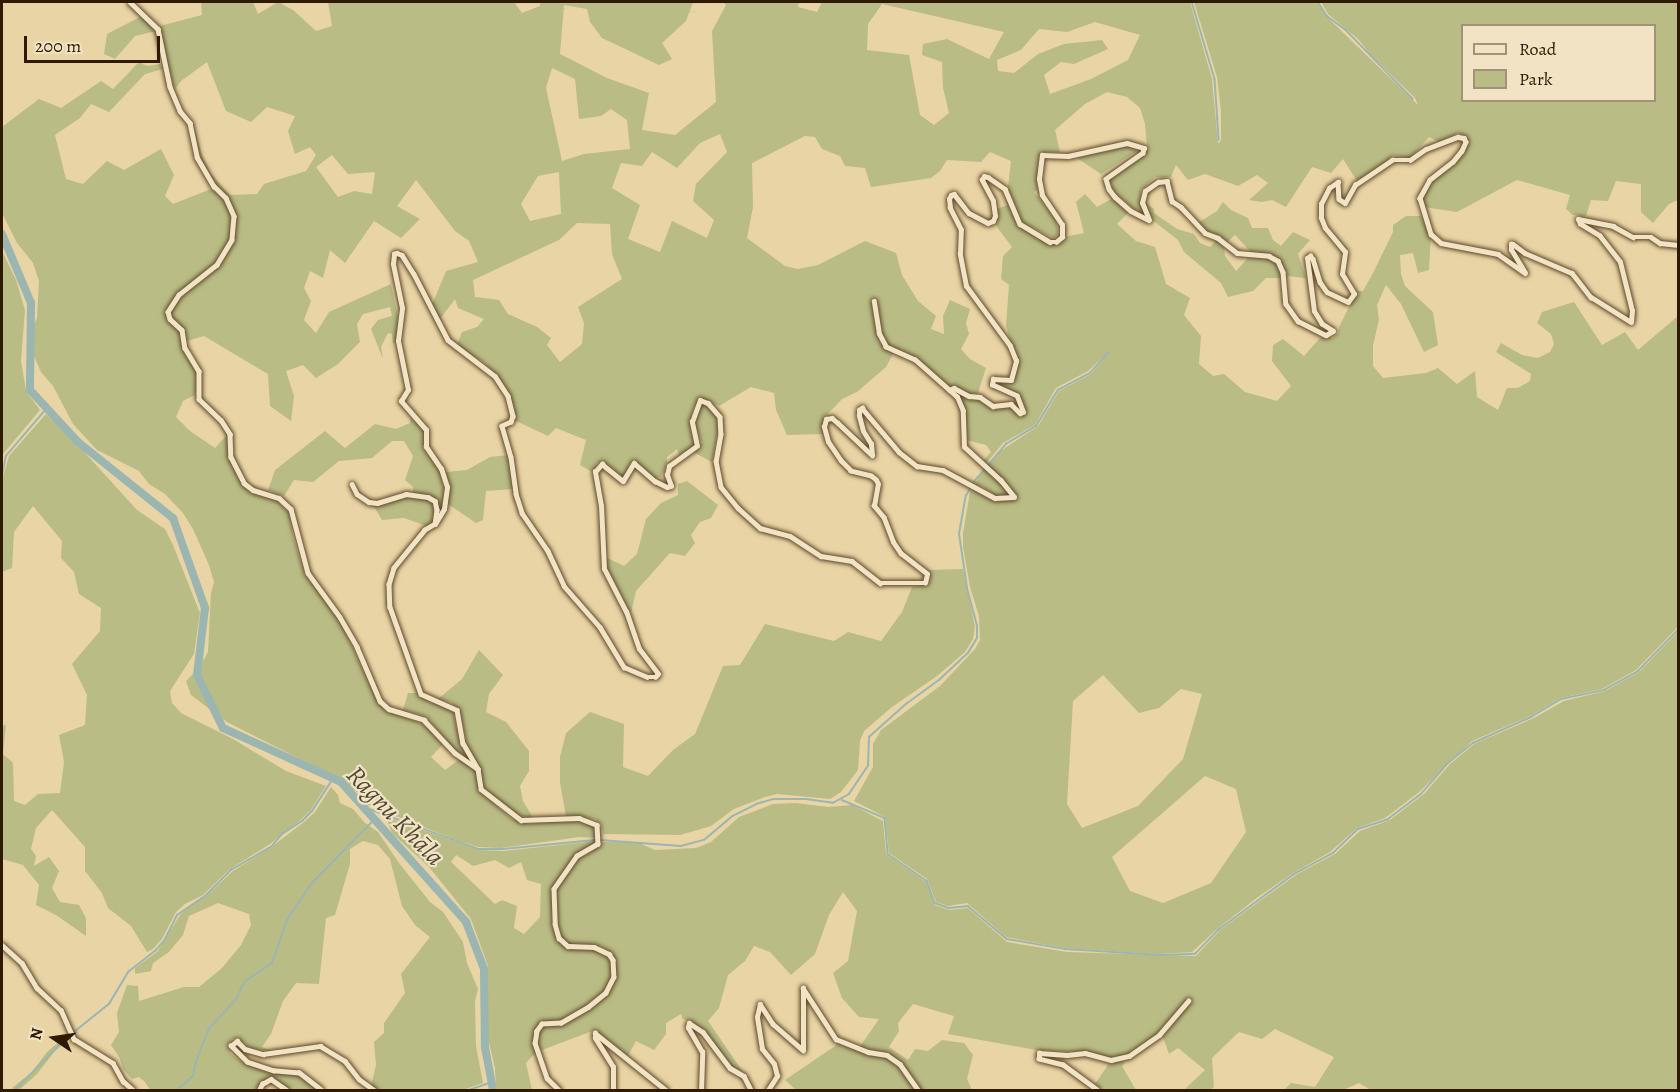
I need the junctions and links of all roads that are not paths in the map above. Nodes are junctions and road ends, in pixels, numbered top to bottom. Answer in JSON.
{"nodes":[{"id":1,"x":130,"y":2,"type":"edge"},
{"id":2,"x":1678,"y":245,"type":"edge"},
{"id":3,"x":874,"y":301,"type":"dead end"},
{"id":4,"x":950,"y":390,"type":"junction"},
{"id":5,"x":352,"y":484,"type":"dead end"},
{"id":6,"x":435,"y":524,"type":"junction"},
{"id":7,"x":478,"y":769,"type":"junction"},
{"id":8,"x":2,"y":945,"type":"edge"},
{"id":9,"x":1188,"y":1001,"type":"dead end"},
{"id":10,"x":133,"y":1090,"type":"edge"},
{"id":11,"x":259,"y":1090,"type":"edge"},
{"id":12,"x":287,"y":1090,"type":"edge"},
{"id":13,"x":321,"y":1090,"type":"edge"},
{"id":14,"x":374,"y":1090,"type":"edge"},
{"id":15,"x":559,"y":1090,"type":"edge"},
{"id":16,"x":613,"y":1090,"type":"edge"},
{"id":17,"x":666,"y":1090,"type":"edge"},
{"id":18,"x":701,"y":1090,"type":"edge"},
{"id":19,"x":751,"y":1090,"type":"edge"},
{"id":20,"x":768,"y":1090,"type":"edge"},
{"id":21,"x":918,"y":1090,"type":"edge"},
{"id":22,"x":1097,"y":1090,"type":"edge"}],
"edges":[{"from":1,"to":7,"type":"street"},
{"from":2,"to":4,"type":"street"},
{"from":3,"to":4,"type":"street"},
{"from":4,"to":6,"type":"street"},
{"from":5,"to":6,"type":"street"},
{"from":6,"to":7,"type":"street"},
{"from":7,"to":15,"type":"street"},
{"from":8,"to":10,"type":"street"},
{"from":9,"to":22,"type":"street"},
{"from":11,"to":12,"type":"street"},
{"from":13,"to":14,"type":"street"},
{"from":16,"to":17,"type":"street"},
{"from":18,"to":19,"type":"street"},
{"from":20,"to":21,"type":"street"}]}
